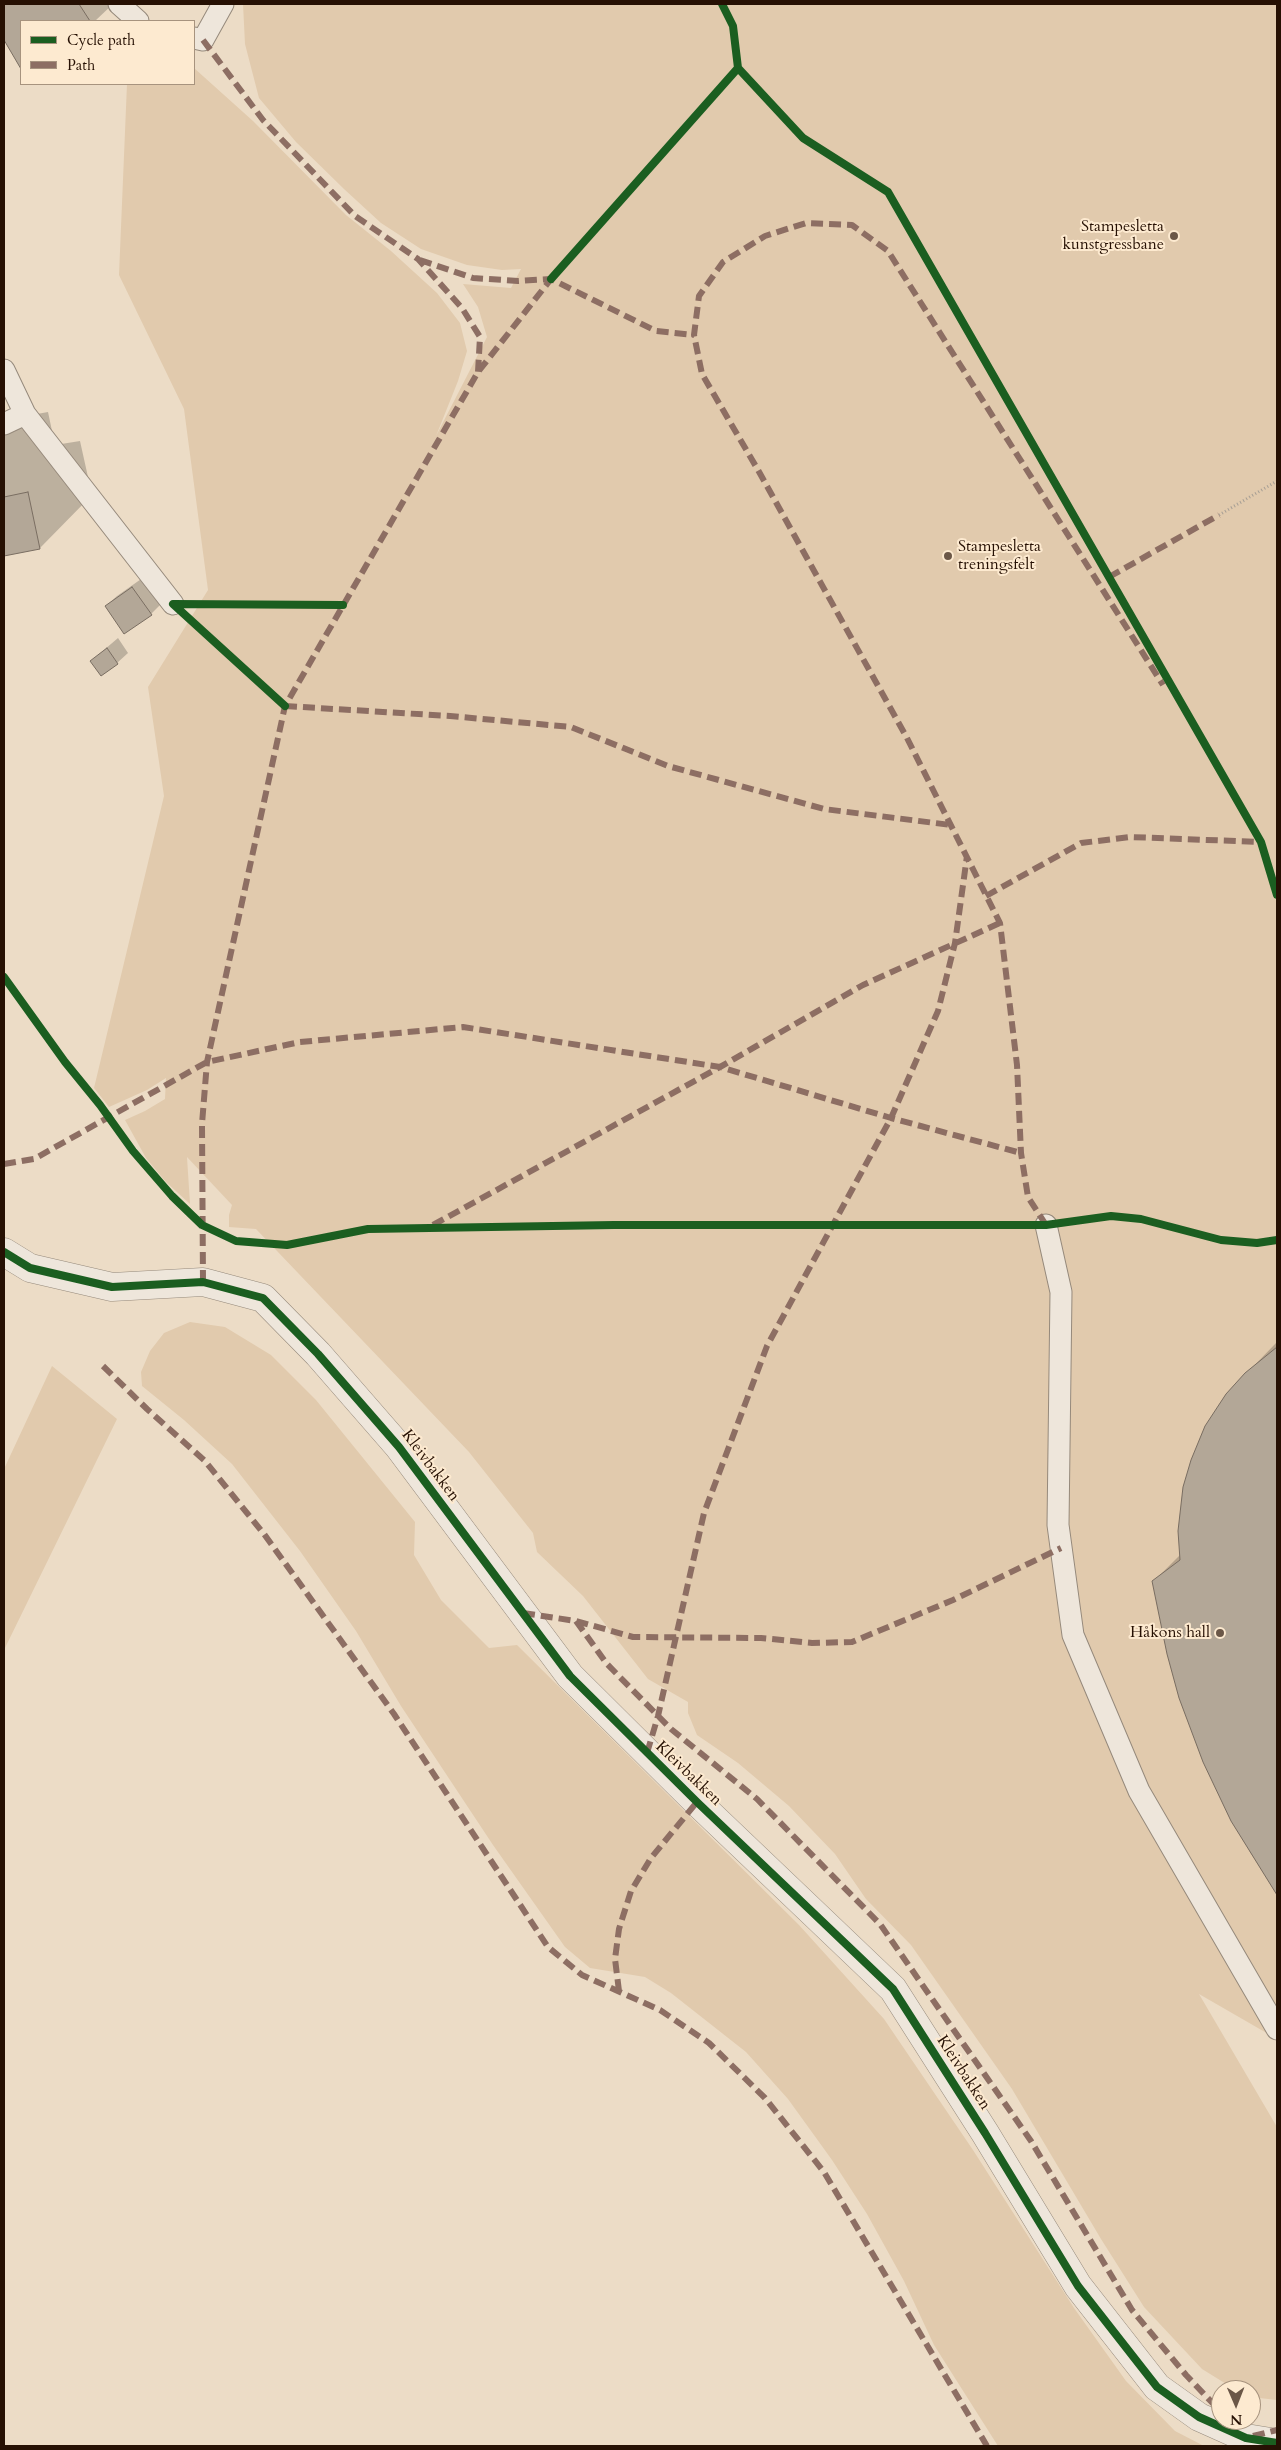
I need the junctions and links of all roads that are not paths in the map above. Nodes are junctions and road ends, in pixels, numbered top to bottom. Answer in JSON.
{"nodes":[{"id":1,"x":119,"y":4,"type":"edge"},
{"id":2,"x":223,"y":4,"type":"edge"},
{"id":3,"x":137,"y":20,"type":"edge"},
{"id":4,"x":195,"y":38,"type":"edge"},
{"id":5,"x":4,"y":370,"type":"edge"},
{"id":6,"x":25,"y":414,"type":"junction"},
{"id":7,"x":4,"y":424,"type":"edge"},
{"id":8,"x":173,"y":604,"type":"dead end"},
{"id":9,"x":1046,"y":1225,"type":"dead end"},
{"id":10,"x":4,"y":1252,"type":"edge"},
{"id":11,"x":1277,"y":2029,"type":"edge"},
{"id":12,"x":1277,"y":2443,"type":"edge"}],
"edges":[{"from":1,"to":3,"type":"lane"},
{"from":2,"to":4,"type":"lane"},
{"from":5,"to":6,"type":"lane"},
{"from":6,"to":7,"type":"lane"},
{"from":6,"to":8,"type":"lane"},
{"from":9,"to":11,"type":"lane"},
{"from":10,"to":12,"type":"street","name":"Kleivbakken"}]}
